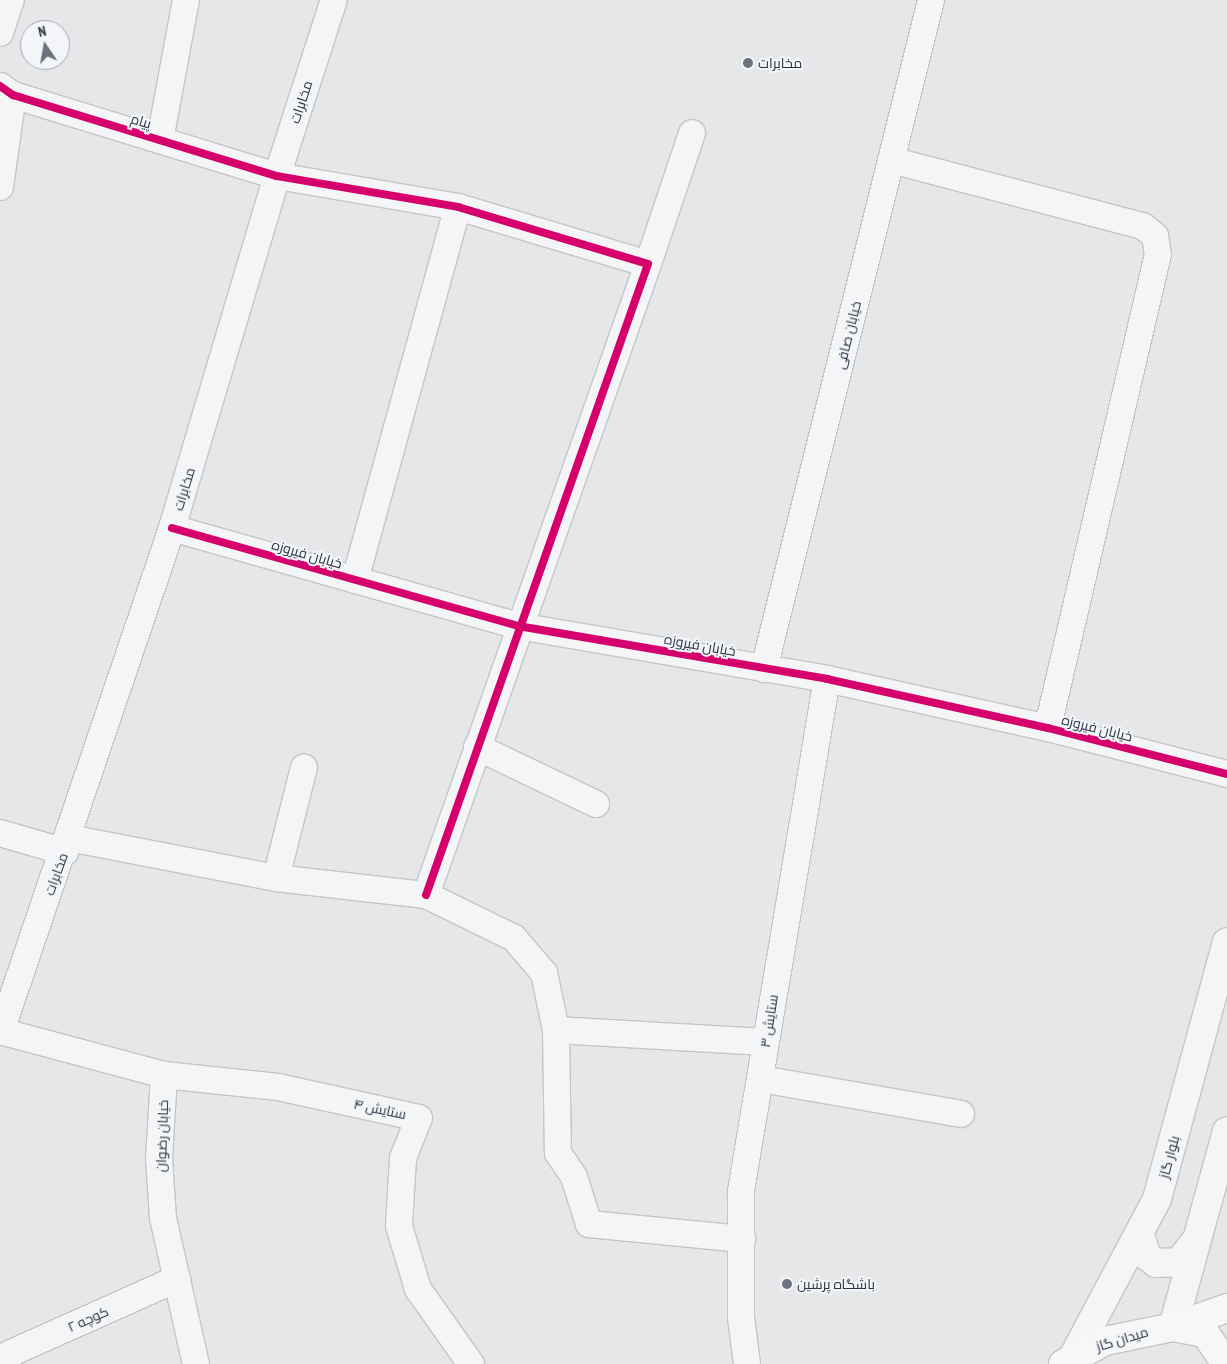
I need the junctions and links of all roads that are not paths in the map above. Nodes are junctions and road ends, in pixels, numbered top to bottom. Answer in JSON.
{"nodes":[{"id":1,"x":11,"y":0,"type":"edge"},
{"id":2,"x":186,"y":0,"type":"edge"},
{"id":3,"x":334,"y":0,"type":"edge"},
{"id":4,"x":931,"y":0,"type":"edge"},
{"id":5,"x":0,"y":33,"type":"edge"},
{"id":6,"x":6,"y":90,"type":"edge"},
{"id":7,"x":692,"y":133,"type":"dead end"},
{"id":8,"x":160,"y":140,"type":"junction"},
{"id":9,"x":891,"y":160,"type":"junction"},
{"id":10,"x":277,"y":176,"type":"junction"},
{"id":11,"x":0,"y":187,"type":"edge"},
{"id":12,"x":458,"y":207,"type":"junction"},
{"id":13,"x":648,"y":264,"type":"junction"},
{"id":14,"x":172,"y":528,"type":"junction"},
{"id":15,"x":355,"y":580,"type":"junction"},
{"id":16,"x":518,"y":626,"type":"junction"},
{"id":17,"x":764,"y":669,"type":"junction"},
{"id":18,"x":827,"y":679,"type":"junction"},
{"id":19,"x":1048,"y":728,"type":"junction"},
{"id":20,"x":477,"y":747,"type":"junction"},
{"id":21,"x":304,"y":767,"type":"dead end"},
{"id":22,"x":1227,"y":774,"type":"edge"},
{"id":23,"x":596,"y":804,"type":"dead end"},
{"id":24,"x":0,"y":833,"type":"edge"},
{"id":25,"x":67,"y":845,"type":"junction"},
{"id":26,"x":276,"y":878,"type":"junction"},
{"id":27,"x":426,"y":895,"type":"junction"},
{"id":28,"x":1227,"y":942,"type":"edge"},
{"id":29,"x":556,"y":1030,"type":"junction"},
{"id":30,"x":0,"y":1031,"type":"edge"},
{"id":31,"x":765,"y":1042,"type":"junction"},
{"id":32,"x":164,"y":1076,"type":"junction"},
{"id":33,"x":761,"y":1079,"type":"junction"},
{"id":34,"x":961,"y":1114,"type":"dead end"},
{"id":35,"x":1227,"y":1131,"type":"edge"},
{"id":36,"x":1140,"y":1235,"type":"junction"},
{"id":37,"x":742,"y":1238,"type":"junction"},
{"id":38,"x":1193,"y":1244,"type":"junction"},
{"id":39,"x":177,"y":1279,"type":"junction"},
{"id":40,"x":1227,"y":1308,"type":"edge"},
{"id":41,"x":1173,"y":1327,"type":"junction"},
{"id":42,"x":0,"y":1358,"type":"edge"},
{"id":43,"x":1068,"y":1360,"type":"edge"},
{"id":44,"x":196,"y":1364,"type":"edge"},
{"id":45,"x":471,"y":1364,"type":"edge"},
{"id":46,"x":747,"y":1364,"type":"edge"},
{"id":47,"x":1226,"y":1364,"type":"edge"}],
"edges":[{"from":1,"to":5,"type":"street"},
{"from":2,"to":8,"type":"street"},
{"from":3,"to":10,"type":"street","name":"مخابرات"},
{"from":4,"to":9,"type":"street","name":"خیابان صافی"},
{"from":6,"to":8,"type":"street","name":"پیام"},
{"from":6,"to":11,"type":"street"},
{"from":7,"to":13,"type":"street"},
{"from":8,"to":10,"type":"street","name":"پیام"},
{"from":9,"to":17,"type":"street","name":"خیابان صافی"},
{"from":9,"to":19,"type":"street"},
{"from":10,"to":12,"type":"street","name":"پیام"},
{"from":10,"to":14,"type":"street","name":"مخابرات"},
{"from":12,"to":13,"type":"street","name":"پیام"},
{"from":12,"to":15,"type":"street"},
{"from":13,"to":16,"type":"street"},
{"from":14,"to":15,"type":"street","name":"خیابان فیروزه"},
{"from":14,"to":25,"type":"street","name":"مخابرات"},
{"from":15,"to":16,"type":"street","name":"خیابان فیروزه"},
{"from":16,"to":17,"type":"street","name":"خیابان فیروزه"},
{"from":16,"to":20,"type":"street"},
{"from":17,"to":18,"type":"street","name":"خیابان فیروزه"},
{"from":18,"to":19,"type":"street","name":"خیابان فیروزه"},
{"from":18,"to":31,"type":"street","name":"ستایش ۳"},
{"from":19,"to":22,"type":"street","name":"خیابان فیروزه"},
{"from":20,"to":23,"type":"street"},
{"from":20,"to":27,"type":"street"},
{"from":21,"to":26,"type":"street"},
{"from":24,"to":25,"type":"street"},
{"from":25,"to":26,"type":"street"},
{"from":25,"to":30,"type":"street","name":"مخابرات"},
{"from":26,"to":27,"type":"street"},
{"from":27,"to":29,"type":"street"},
{"from":28,"to":36,"type":"street","name":"بلوار گاز"},
{"from":29,"to":31,"type":"street"},
{"from":29,"to":37,"type":"street"},
{"from":30,"to":32,"type":"street"},
{"from":31,"to":33,"type":"street","name":"ستایش ۳"},
{"from":32,"to":39,"type":"street","name":"خیابان رضوان"},
{"from":32,"to":45,"type":"street","name":"ستایش ۴"},
{"from":33,"to":34,"type":"street"},
{"from":33,"to":37,"type":"street","name":"ستایش ۳"},
{"from":35,"to":38,"type":"street"},
{"from":36,"to":38,"type":"street"},
{"from":36,"to":43,"type":"street","name":"بلوار گاز"},
{"from":37,"to":46,"type":"street","name":"ستایش ۳"},
{"from":38,"to":41,"type":"street"},
{"from":39,"to":42,"type":"street","name":"کوچه ۲"},
{"from":39,"to":44,"type":"street","name":"خیابان رضوان"},
{"from":40,"to":41,"type":"main road"},
{"from":41,"to":43,"type":"main road","name":"میدان گاز"},
{"from":41,"to":47,"type":"main road","name":"میدان گاز"}]}
